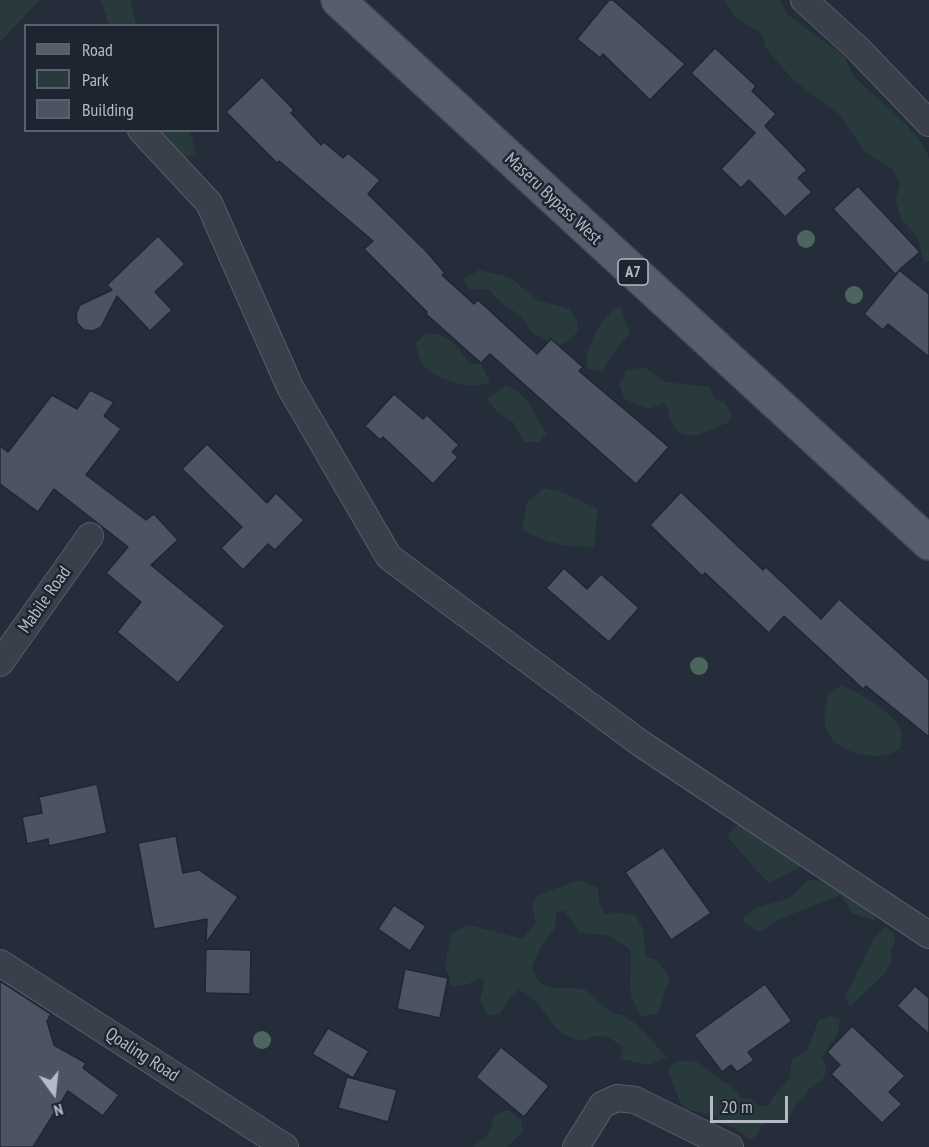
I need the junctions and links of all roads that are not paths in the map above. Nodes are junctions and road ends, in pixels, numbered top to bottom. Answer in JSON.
{"nodes":[{"id":1,"x":338,"y":0,"type":"edge"},
{"id":2,"x":804,"y":0,"type":"edge"},
{"id":3,"x":929,"y":123,"type":"edge"},
{"id":4,"x":143,"y":132,"type":"edge"},
{"id":5,"x":90,"y":537,"type":"dead end"},
{"id":6,"x":929,"y":543,"type":"edge"},
{"id":7,"x":0,"y":663,"type":"edge"},
{"id":8,"x":929,"y":935,"type":"edge"},
{"id":9,"x":0,"y":963,"type":"edge"},
{"id":10,"x":285,"y":1147,"type":"edge"},
{"id":11,"x":576,"y":1147,"type":"edge"},
{"id":12,"x":730,"y":1147,"type":"edge"}],
"edges":[{"from":1,"to":6,"type":"main road","name":"Maseru Bypass West","number":"A7"},
{"from":2,"to":3,"type":"street"},
{"from":4,"to":8,"type":"street"},
{"from":5,"to":7,"type":"street","name":"Mabile Road"},
{"from":9,"to":10,"type":"street","name":"Qoaling Road"},
{"from":11,"to":12,"type":"street"}]}
